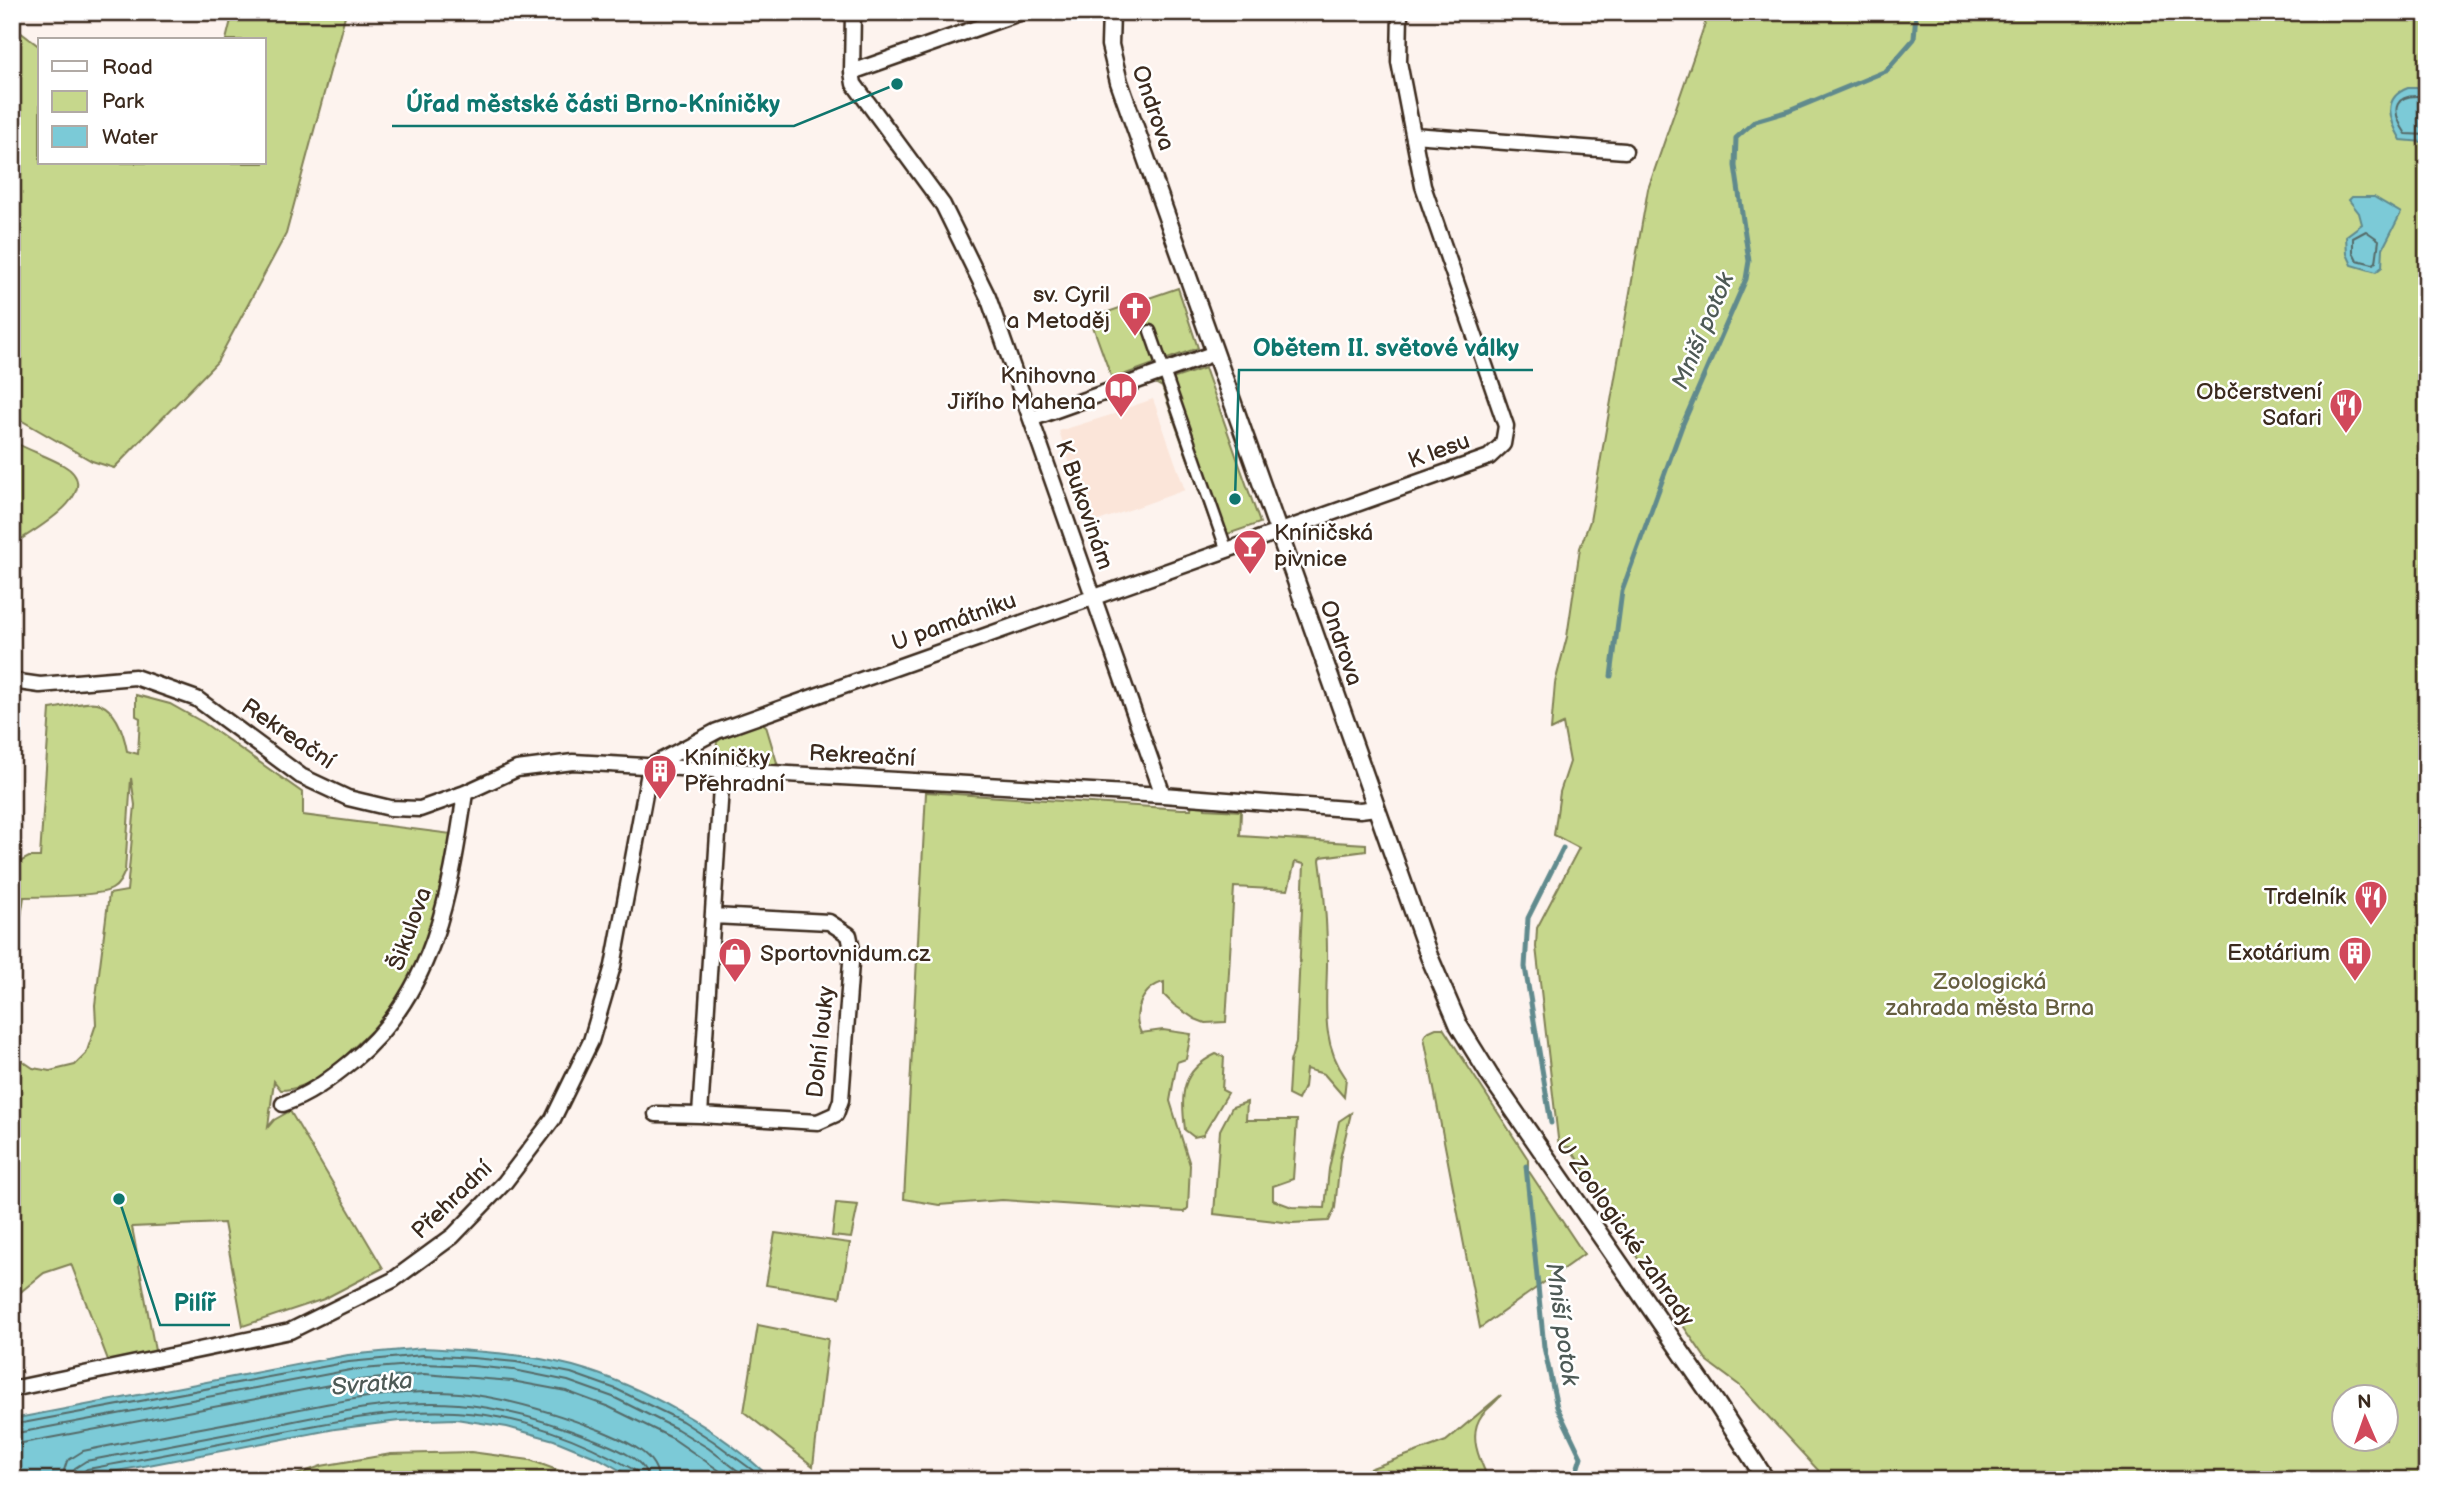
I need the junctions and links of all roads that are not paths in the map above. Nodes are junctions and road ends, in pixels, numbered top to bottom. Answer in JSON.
{"nodes":[{"id":1,"x":852,"y":12,"type":"edge"},
{"id":2,"x":1021,"y":12,"type":"edge"},
{"id":3,"x":1111,"y":12,"type":"edge"},
{"id":4,"x":1400,"y":12,"type":"edge"},
{"id":5,"x":852,"y":72,"type":"junction"},
{"id":6,"x":1413,"y":135,"type":"junction"},
{"id":7,"x":1625,"y":151,"type":"dead end"},
{"id":8,"x":1150,"y":331,"type":"dead end"},
{"id":9,"x":1215,"y":352,"type":"junction"},
{"id":10,"x":1164,"y":371,"type":"junction"},
{"id":11,"x":1031,"y":419,"type":"junction"},
{"id":12,"x":1278,"y":533,"type":"junction"},
{"id":13,"x":1227,"y":551,"type":"junction"},
{"id":14,"x":1092,"y":597,"type":"junction"},
{"id":15,"x":12,"y":681,"type":"edge"},
{"id":16,"x":650,"y":767,"type":"junction"},
{"id":17,"x":722,"y":771,"type":"junction"},
{"id":18,"x":465,"y":793,"type":"junction"},
{"id":19,"x":1163,"y":795,"type":"junction"},
{"id":20,"x":1376,"y":808,"type":"junction"},
{"id":21,"x":713,"y":916,"type":"junction"},
{"id":22,"x":1450,"y":1007,"type":"joint"},
{"id":23,"x":283,"y":1104,"type":"dead end"},
{"id":24,"x":656,"y":1114,"type":"dead end"},
{"id":25,"x":701,"y":1115,"type":"junction"},
{"id":26,"x":12,"y":1389,"type":"edge"},
{"id":27,"x":1766,"y":1480,"type":"edge"}],
"edges":[{"from":1,"to":5,"type":"street","name":"K Bukovinám"},
{"from":2,"to":5,"type":"street"},
{"from":3,"to":9,"type":"street","name":"Ondrova"},
{"from":4,"to":6,"type":"street","name":"K lesu"},
{"from":5,"to":11,"type":"street","name":"K Bukovinám"},
{"from":6,"to":7,"type":"street"},
{"from":6,"to":12,"type":"street","name":"K lesu"},
{"from":8,"to":10,"type":"street"},
{"from":9,"to":10,"type":"street"},
{"from":9,"to":12,"type":"street","name":"Ondrova"},
{"from":10,"to":11,"type":"street"},
{"from":10,"to":13,"type":"street"},
{"from":11,"to":14,"type":"street","name":"K Bukovinám"},
{"from":12,"to":13,"type":"street","name":"U památníku"},
{"from":12,"to":20,"type":"street","name":"Ondrova"},
{"from":13,"to":14,"type":"street","name":"U památníku"},
{"from":14,"to":16,"type":"street","name":"U památníku"},
{"from":14,"to":19,"type":"street","name":"K Bukovinám"},
{"from":15,"to":18,"type":"street","name":"Rekreační"},
{"from":16,"to":17,"type":"street","name":"Rekreační"},
{"from":16,"to":18,"type":"street","name":"Rekreační"},
{"from":16,"to":26,"type":"street","name":"Přehradní"},
{"from":17,"to":19,"type":"street","name":"Rekreační"},
{"from":17,"to":21,"type":"street"},
{"from":18,"to":23,"type":"street","name":"Šikulova"},
{"from":19,"to":20,"type":"street","name":"Rekreační"},
{"from":20,"to":22,"type":"street","name":"Ondrova"},
{"from":21,"to":25,"type":"street"},
{"from":21,"to":25,"type":"street","name":"Dolní louky"},
{"from":22,"to":27,"type":"street","name":"U Zoologické zahrady"},
{"from":24,"to":25,"type":"street","name":"Dolní louky"}]}
